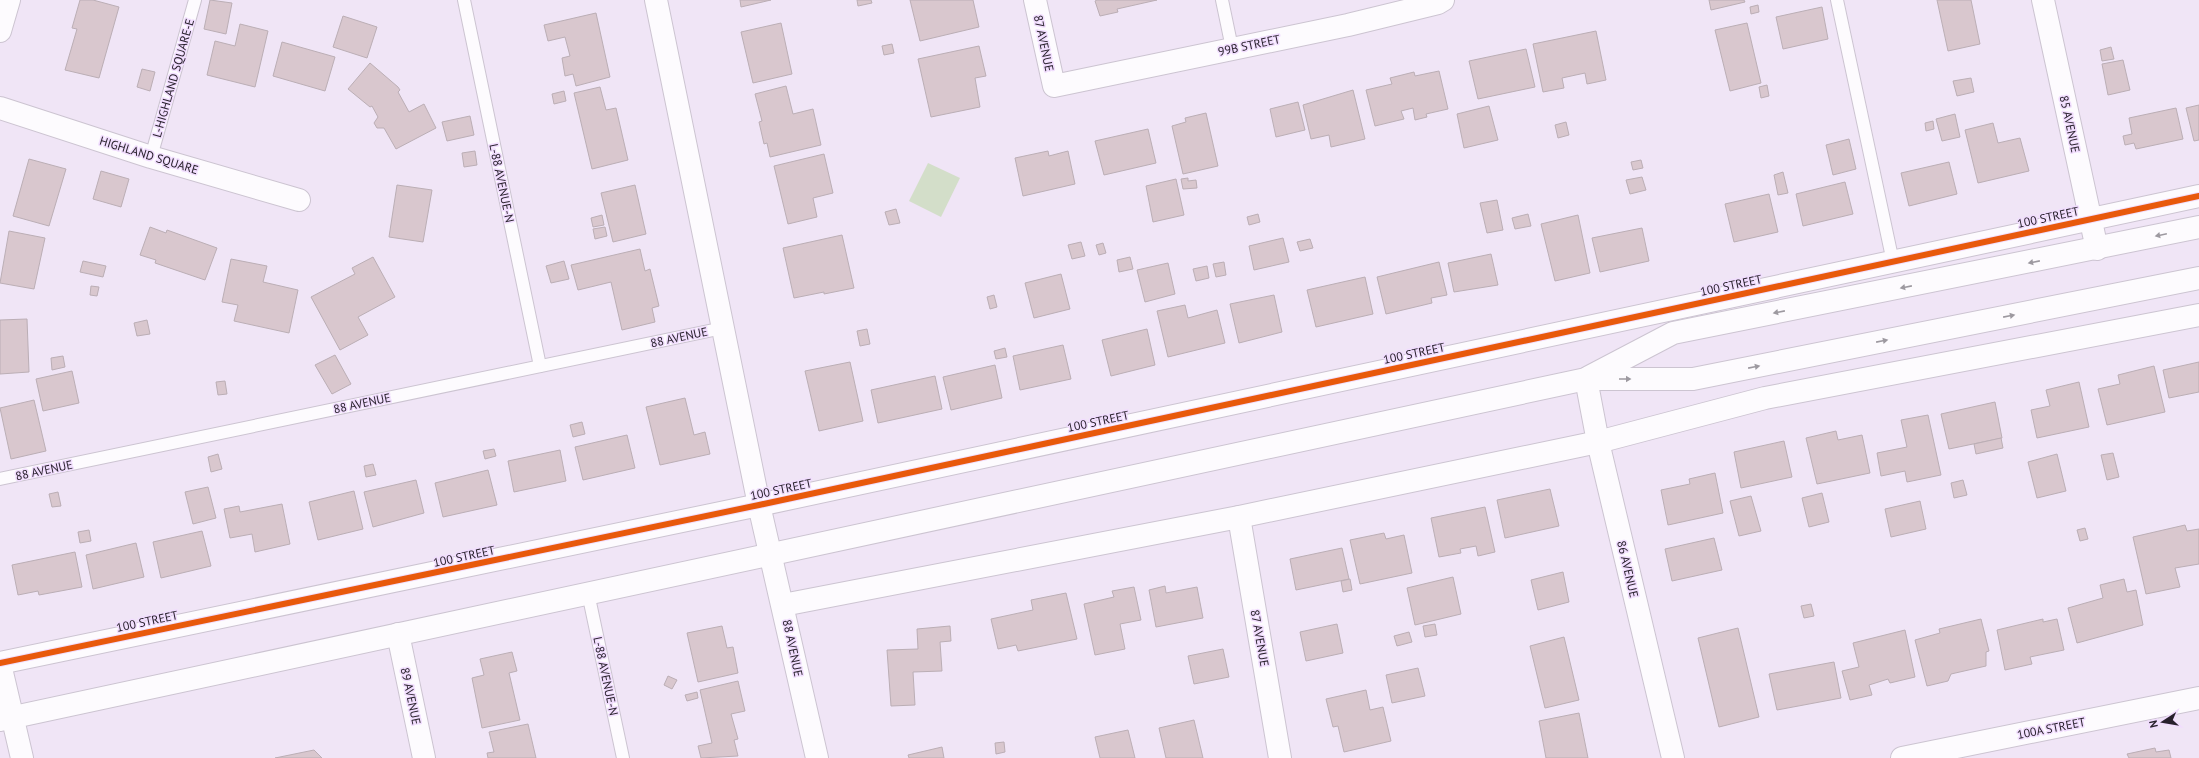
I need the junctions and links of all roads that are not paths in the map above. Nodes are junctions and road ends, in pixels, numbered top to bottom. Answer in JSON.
{"nodes":[{"id":1,"x":9,"y":0,"type":"edge"},
{"id":2,"x":195,"y":0,"type":"edge"},
{"id":3,"x":464,"y":0,"type":"edge"},
{"id":4,"x":656,"y":0,"type":"edge"},
{"id":5,"x":1035,"y":0,"type":"edge"},
{"id":6,"x":1222,"y":0,"type":"edge"},
{"id":7,"x":1443,"y":0,"type":"edge"},
{"id":8,"x":1837,"y":0,"type":"edge"},
{"id":9,"x":2043,"y":0,"type":"edge"},
{"id":10,"x":0,"y":31,"type":"edge"},
{"id":11,"x":1232,"y":48,"type":"junction"},
{"id":12,"x":1054,"y":86,"type":"joint"},
{"id":13,"x":0,"y":108,"type":"edge"},
{"id":14,"x":151,"y":157,"type":"junction"},
{"id":15,"x":2199,"y":196,"type":"edge"},
{"id":16,"x":299,"y":200,"type":"dead end"},
{"id":17,"x":2091,"y":219,"type":"junction"},
{"id":18,"x":2199,"y":227,"type":"edge"},
{"id":19,"x":2097,"y":249,"type":"junction"},
{"id":20,"x":1893,"y":262,"type":"junction"},
{"id":21,"x":2199,"y":278,"type":"edge"},
{"id":22,"x":2199,"y":315,"type":"edge"},
{"id":23,"x":723,"y":328,"type":"junction"},
{"id":24,"x":540,"y":366,"type":"junction"},
{"id":25,"x":1586,"y":379,"type":"junction"},
{"id":26,"x":1598,"y":442,"type":"junction"},
{"id":27,"x":0,"y":479,"type":"edge"},
{"id":28,"x":759,"y":506,"type":"junction"},
{"id":29,"x":1239,"y":518,"type":"junction"},
{"id":30,"x":771,"y":554,"type":"junction"},
{"id":31,"x":588,"y":593,"type":"junction"},
{"id":32,"x":783,"y":605,"type":"junction"},
{"id":33,"x":398,"y":634,"type":"junction"},
{"id":34,"x":0,"y":663,"type":"edge"},
{"id":35,"x":2199,"y":698,"type":"edge"},
{"id":36,"x":7,"y":718,"type":"edge"},
{"id":37,"x":22,"y":758,"type":"edge"},
{"id":38,"x":424,"y":758,"type":"edge"},
{"id":39,"x":623,"y":758,"type":"edge"},
{"id":40,"x":817,"y":758,"type":"edge"},
{"id":41,"x":1280,"y":758,"type":"edge"},
{"id":42,"x":1673,"y":758,"type":"edge"},
{"id":43,"x":1902,"y":758,"type":"edge"}],
"edges":[{"from":1,"to":10,"type":"street"},
{"from":2,"to":14,"type":"lane","name":"L-HIGHLAND SQUARE-E"},
{"from":3,"to":24,"type":"lane","name":"L-88 AVENUE-N"},
{"from":4,"to":23,"type":"street","name":"88 AVENUE"},
{"from":5,"to":12,"type":"street","name":"87 AVENUE"},
{"from":6,"to":11,"type":"lane"},
{"from":7,"to":11,"type":"street","name":"99B STREET"},
{"from":8,"to":20,"type":"lane"},
{"from":9,"to":17,"type":"street","name":"85 AVENUE"},
{"from":11,"to":12,"type":"street","name":"99B STREET"},
{"from":13,"to":14,"type":"street","name":"HIGHLAND SQUARE"},
{"from":14,"to":16,"type":"street","name":"HIGHLAND SQUARE"},
{"from":15,"to":17,"type":"street","name":"100 STREET"},
{"from":17,"to":19,"type":"street","name":"85 AVENUE"},
{"from":17,"to":20,"type":"street","name":"100 STREET"},
{"from":18,"to":19,"type":"street","one_way":true},
{"from":19,"to":25,"type":"street","one_way":true},
{"from":20,"to":28,"type":"street","name":"100 STREET"},
{"from":25,"to":21,"type":"street","one_way":true},
{"from":22,"to":26,"type":"street"},
{"from":23,"to":24,"type":"lane","name":"88 AVENUE"},
{"from":23,"to":28,"type":"street","name":"88 AVENUE"},
{"from":24,"to":27,"type":"lane","name":"88 AVENUE"},
{"from":25,"to":26,"type":"street","name":"86 AVENUE"},
{"from":25,"to":30,"type":"street"},
{"from":26,"to":29,"type":"street"},
{"from":26,"to":42,"type":"street","name":"86 AVENUE"},
{"from":28,"to":30,"type":"street","name":"88 AVENUE"},
{"from":28,"to":34,"type":"street","name":"100 STREET"},
{"from":29,"to":32,"type":"street"},
{"from":29,"to":41,"type":"street","name":"87 AVENUE"},
{"from":30,"to":31,"type":"street"},
{"from":30,"to":32,"type":"street","name":"88 AVENUE"},
{"from":31,"to":33,"type":"street"},
{"from":31,"to":39,"type":"lane","name":"L-88 AVENUE-N"},
{"from":32,"to":40,"type":"street","name":"88 AVENUE"},
{"from":33,"to":36,"type":"street"},
{"from":33,"to":38,"type":"street","name":"89 AVENUE"},
{"from":34,"to":36,"type":"street"},
{"from":35,"to":43,"type":"street","name":"100A STREET"},
{"from":36,"to":37,"type":"street"}]}
